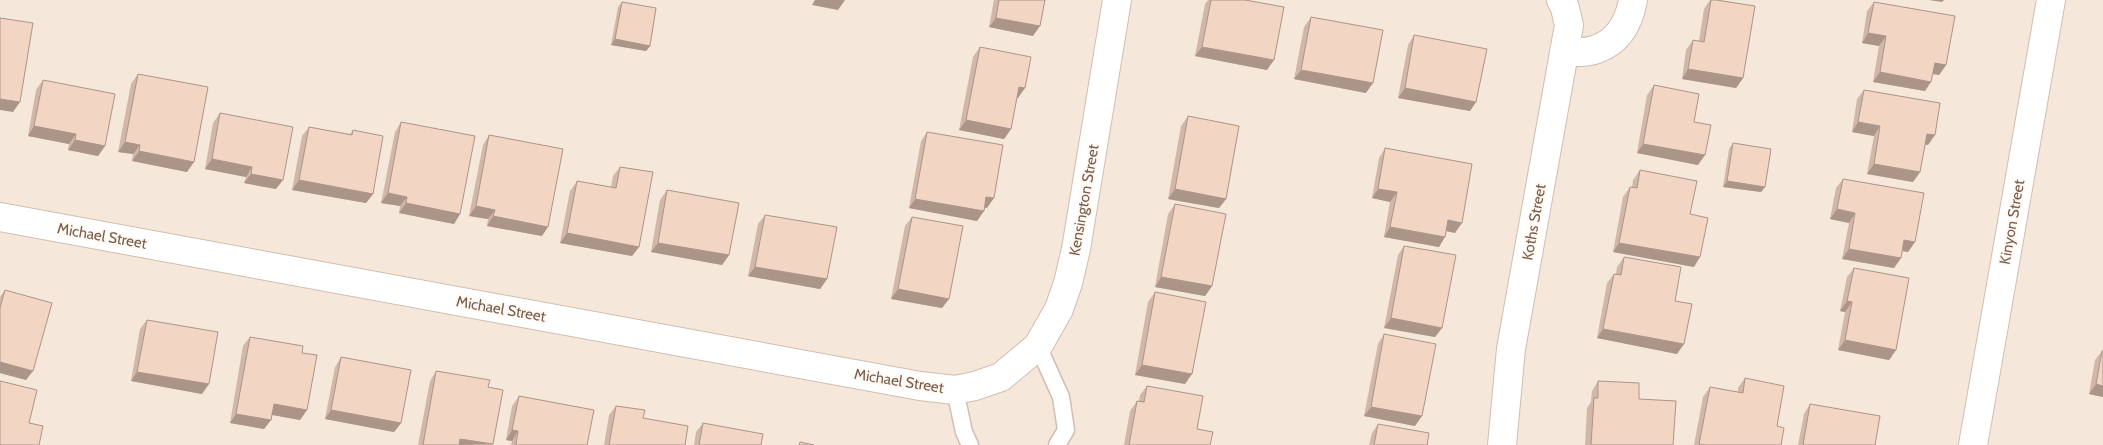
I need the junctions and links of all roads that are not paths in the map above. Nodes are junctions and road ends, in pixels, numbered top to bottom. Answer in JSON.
{"nodes":[{"id":1,"x":1117,"y":0,"type":"edge"},
{"id":2,"x":1561,"y":0,"type":"edge"},
{"id":3,"x":1633,"y":0,"type":"edge"},
{"id":4,"x":2051,"y":0,"type":"edge"},
{"id":5,"x":1564,"y":52,"type":"junction"},
{"id":6,"x":0,"y":218,"type":"edge"},
{"id":7,"x":1038,"y":346,"type":"junction"},
{"id":8,"x":1001,"y":376,"type":"joint"},
{"id":9,"x":955,"y":390,"type":"junction"},
{"id":10,"x":970,"y":445,"type":"edge"},
{"id":11,"x":1057,"y":445,"type":"edge"},
{"id":12,"x":1502,"y":445,"type":"edge"},
{"id":13,"x":1973,"y":445,"type":"edge"}],
"edges":[{"from":1,"to":7,"type":"street","name":"Kensington Street"},
{"from":2,"to":5,"type":"street","name":"Koths Street"},
{"from":3,"to":5,"type":"street"},
{"from":4,"to":13,"type":"street","name":"Kinyon Street"},
{"from":5,"to":12,"type":"street","name":"Koths Street"},
{"from":6,"to":9,"type":"street","name":"Michael Street"},
{"from":7,"to":8,"type":"street","name":"Kensington Street"},
{"from":7,"to":11,"type":"lane"},
{"from":8,"to":9,"type":"street","name":"Michael Street"},
{"from":9,"to":10,"type":"lane"}]}
